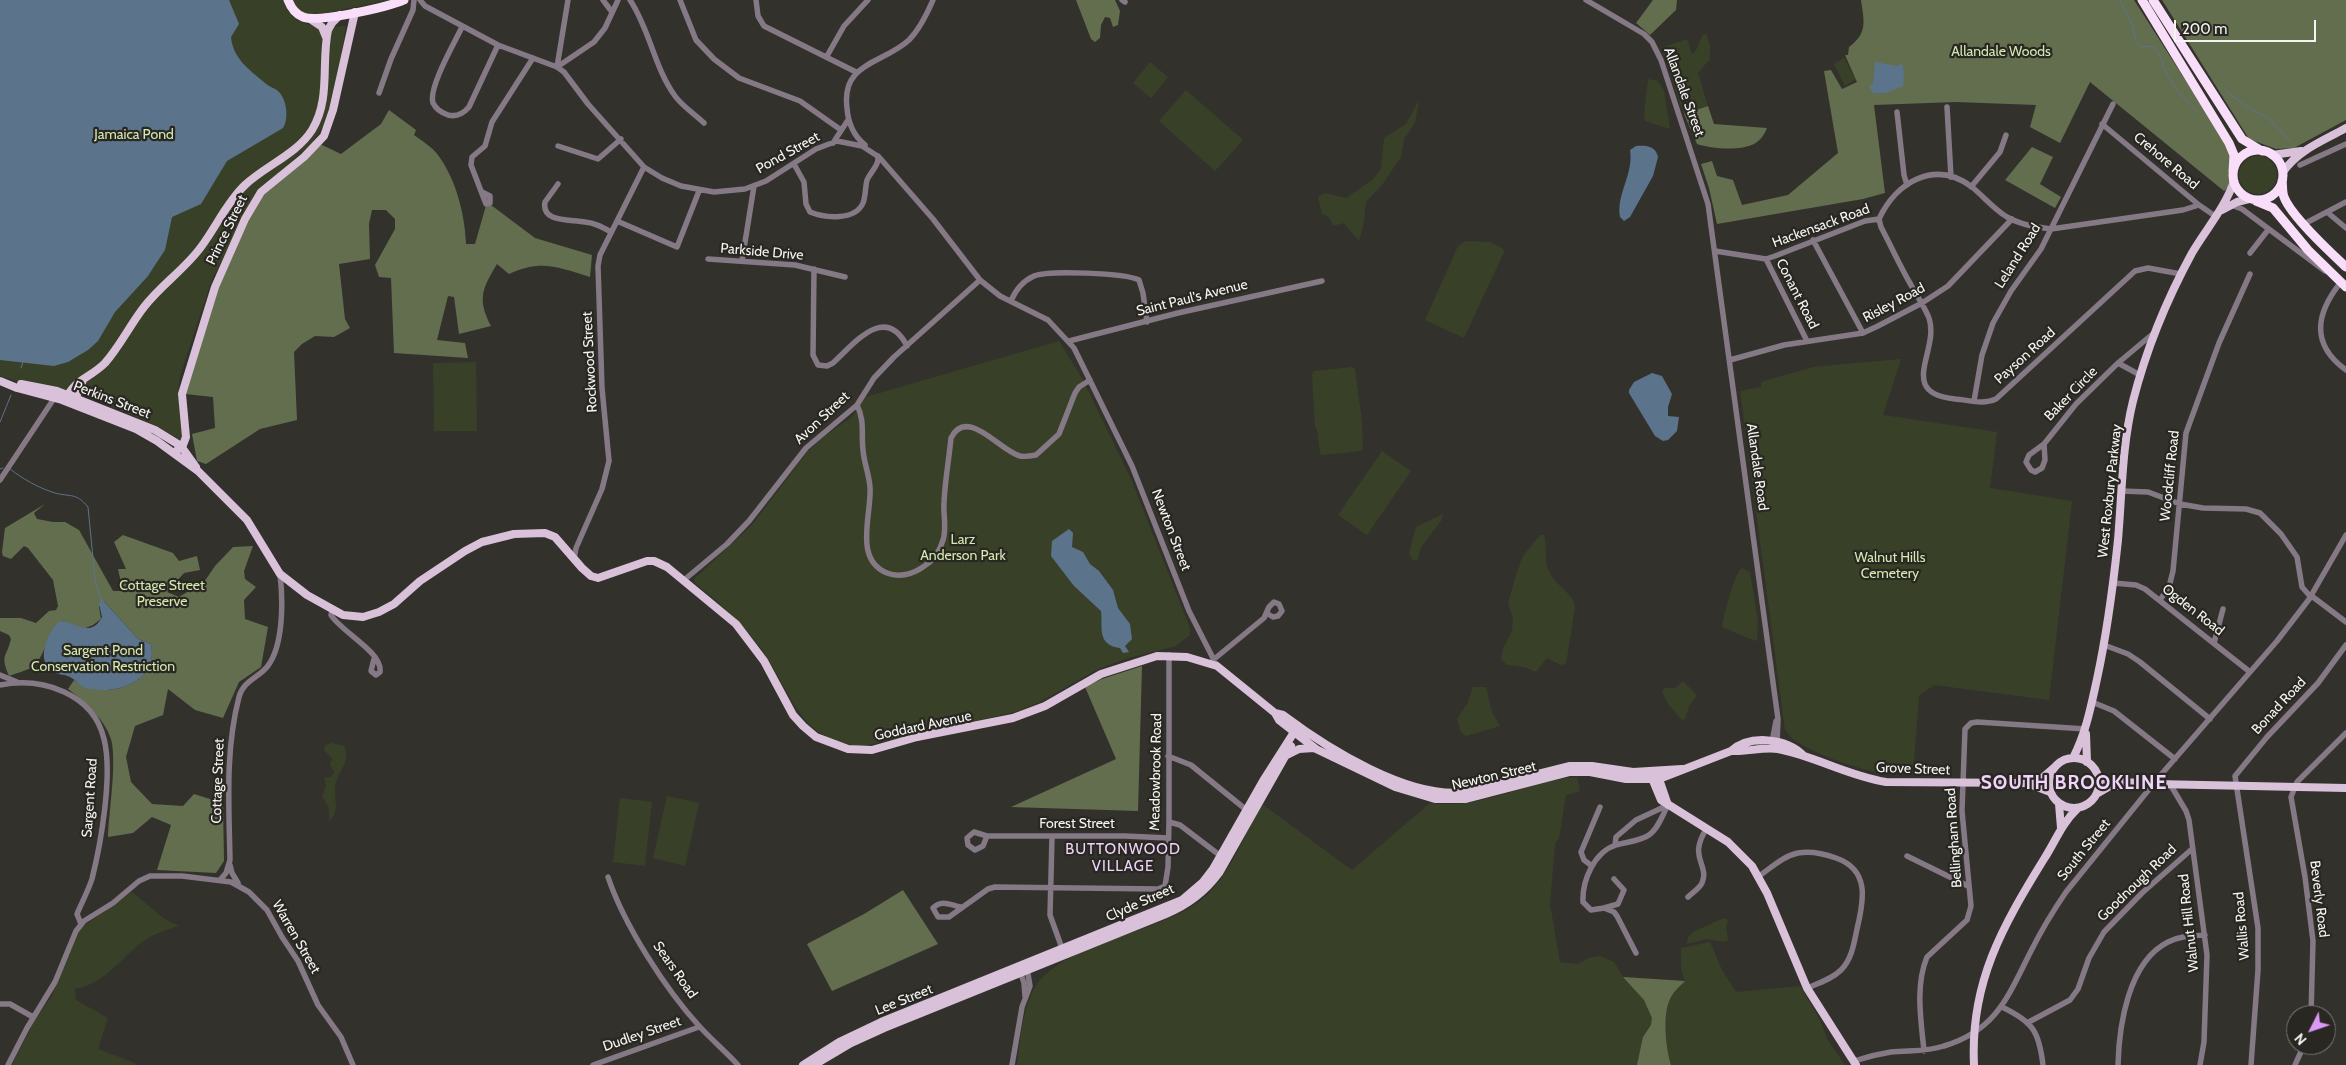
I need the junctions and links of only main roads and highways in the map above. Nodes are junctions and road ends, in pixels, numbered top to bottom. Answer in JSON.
{"nodes":[{"id":1,"x":288,"y":0,"type":"edge"},
{"id":2,"x":393,"y":0,"type":"edge"},
{"id":3,"x":404,"y":0,"type":"edge"},
{"id":4,"x":2142,"y":0,"type":"edge"},
{"id":5,"x":2153,"y":0,"type":"edge"},
{"id":6,"x":384,"y":6,"type":"junction"},
{"id":7,"x":354,"y":12,"type":"junction"},
{"id":8,"x":340,"y":15,"type":"junction"},
{"id":9,"x":310,"y":19,"type":"junction"},
{"id":10,"x":327,"y":39,"type":"junction"},
{"id":11,"x":2346,"y":128,"type":"edge"},
{"id":12,"x":2262,"y":151,"type":"junction"},
{"id":13,"x":2303,"y":151,"type":"junction"},
{"id":14,"x":2272,"y":155,"type":"junction"},
{"id":15,"x":2234,"y":176,"type":"junction"},
{"id":16,"x":2282,"y":176,"type":"junction"},
{"id":17,"x":2252,"y":199,"type":"junction"},
{"id":18,"x":2217,"y":214,"type":"junction"},
{"id":19,"x":2346,"y":267,"type":"edge"},
{"id":20,"x":2344,"y":284,"type":"edge"},
{"id":21,"x":0,"y":380,"type":"edge"},
{"id":22,"x":83,"y":380,"type":"junction"},
{"id":23,"x":66,"y":398,"type":"junction"},
{"id":24,"x":74,"y":402,"type":"junction"},
{"id":25,"x":186,"y":438,"type":"junction"},
{"id":26,"x":181,"y":446,"type":"junction"},
{"id":27,"x":174,"y":453,"type":"junction"},
{"id":28,"x":192,"y":460,"type":"junction"},
{"id":29,"x":198,"y":471,"type":"junction"},
{"id":30,"x":223,"y":496,"type":"joint"},
{"id":31,"x":280,"y":574,"type":"joint"},
{"id":32,"x":1215,"y":663,"type":"joint"},
{"id":33,"x":2086,"y":729,"type":"junction"},
{"id":34,"x":1298,"y":731,"type":"junction"},
{"id":35,"x":1316,"y":749,"type":"junction"},
{"id":36,"x":1285,"y":756,"type":"junction"},
{"id":37,"x":2073,"y":758,"type":"junction"},
{"id":38,"x":2087,"y":762,"type":"junction"},
{"id":39,"x":2056,"y":766,"type":"junction"},
{"id":40,"x":1654,"y":775,"type":"junction"},
{"id":41,"x":2099,"y":778,"type":"junction"},
{"id":42,"x":2026,"y":783,"type":"junction"},
{"id":43,"x":2152,"y":784,"type":"junction"},
{"id":44,"x":2346,"y":788,"type":"edge"},
{"id":45,"x":2050,"y":792,"type":"junction"},
{"id":46,"x":2098,"y":792,"type":"junction"},
{"id":47,"x":2059,"y":804,"type":"junction"},
{"id":48,"x":2077,"y":809,"type":"junction"},
{"id":49,"x":1248,"y":811,"type":"junction"},
{"id":50,"x":2061,"y":828,"type":"junction"},
{"id":51,"x":1023,"y":968,"type":"junction"},
{"id":52,"x":1855,"y":1063,"type":"edge"},
{"id":53,"x":803,"y":1065,"type":"edge"},
{"id":54,"x":814,"y":1065,"type":"edge"},
{"id":55,"x":1974,"y":1065,"type":"edge"}],
"edges":[{"from":1,"to":9,"type":"highway"},
{"from":2,"to":6,"type":"highway"},
{"from":3,"to":6,"type":"highway"},
{"from":4,"to":15,"type":"highway"},
{"from":5,"to":12,"type":"highway"},
{"from":6,"to":7,"type":"highway"},
{"from":7,"to":8,"type":"highway"},
{"from":7,"to":25,"type":"main road","name":"Prince Street"},
{"from":8,"to":9,"type":"highway"},
{"from":8,"to":10,"type":"main road"},
{"from":9,"to":10,"type":"main road"},
{"from":10,"to":22,"type":"main road"},
{"from":11,"to":13,"type":"main road"},
{"from":12,"to":14,"type":"highway"},
{"from":12,"to":15,"type":"highway"},
{"from":13,"to":14,"type":"main road"},
{"from":13,"to":16,"type":"main road"},
{"from":14,"to":16,"type":"highway"},
{"from":15,"to":17,"type":"highway"},
{"from":15,"to":18,"type":"main road","name":"West Roxbury Parkway"},
{"from":16,"to":17,"type":"highway"},
{"from":16,"to":19,"type":"highway"},
{"from":17,"to":18,"type":"main road","name":"West Roxbury Parkway"},
{"from":17,"to":20,"type":"highway"},
{"from":18,"to":33,"type":"main road","name":"West Roxbury Parkway"},
{"from":21,"to":23,"type":"main road","name":"Perkins Street"},
{"from":21,"to":23,"type":"main road","name":"Perkins Street"},
{"from":22,"to":23,"type":"main road"},
{"from":22,"to":24,"type":"main road"},
{"from":23,"to":24,"type":"main road","name":"Perkins Street"},
{"from":24,"to":26,"type":"main road","name":"Perkins Street"},
{"from":24,"to":27,"type":"main road","name":"Perkins Street"},
{"from":25,"to":26,"type":"main road"},
{"from":25,"to":28,"type":"main road","name":"Prince Street"},
{"from":26,"to":27,"type":"main road"},
{"from":26,"to":28,"type":"main road","name":"Perkins Street"},
{"from":27,"to":29,"type":"main road","name":"Perkins Street"},
{"from":28,"to":29,"type":"main road","name":"Perkins Street"},
{"from":29,"to":30,"type":"main road","name":"Perkins Street"},
{"from":30,"to":31,"type":"main road","name":"Cottage Street"},
{"from":31,"to":32,"type":"main road","name":"Goddard Avenue"},
{"from":32,"to":34,"type":"main road","name":"Newton Street"},
{"from":33,"to":37,"type":"main road","name":"West Roxbury Parkway"},
{"from":33,"to":38,"type":"main road","name":"West Roxbury Parkway"},
{"from":34,"to":35,"type":"main road","name":"Newton Street"},
{"from":34,"to":36,"type":"main road","name":"Clyde Street"},
{"from":34,"to":40,"type":"main road","name":"Newton Street"},
{"from":34,"to":49,"type":"main road","name":"Clyde Street"},
{"from":35,"to":36,"type":"main road"},
{"from":35,"to":40,"type":"main road","name":"Newton Street"},
{"from":36,"to":49,"type":"main road","name":"Clyde Street"},
{"from":37,"to":38,"type":"main road"},
{"from":37,"to":39,"type":"main road"},
{"from":38,"to":41,"type":"main road"},
{"from":39,"to":42,"type":"main road","name":"Grove Street"},
{"from":39,"to":45,"type":"main road"},
{"from":40,"to":42,"type":"main road","name":"Grove Street"},
{"from":40,"to":52,"type":"main road"},
{"from":41,"to":43,"type":"main road"},
{"from":41,"to":46,"type":"main road"},
{"from":42,"to":45,"type":"main road","name":"Grove Street"},
{"from":43,"to":44,"type":"main road"},
{"from":43,"to":46,"type":"main road"},
{"from":45,"to":47,"type":"main road"},
{"from":46,"to":48,"type":"main road"},
{"from":47,"to":48,"type":"main road"},
{"from":47,"to":50,"type":"main road"},
{"from":48,"to":50,"type":"main road"},
{"from":49,"to":51,"type":"main road","name":"Clyde Street"},
{"from":50,"to":55,"type":"main road"},
{"from":51,"to":53,"type":"main road","name":"Lee Street"},
{"from":51,"to":54,"type":"main road","name":"Lee Street"}]}
